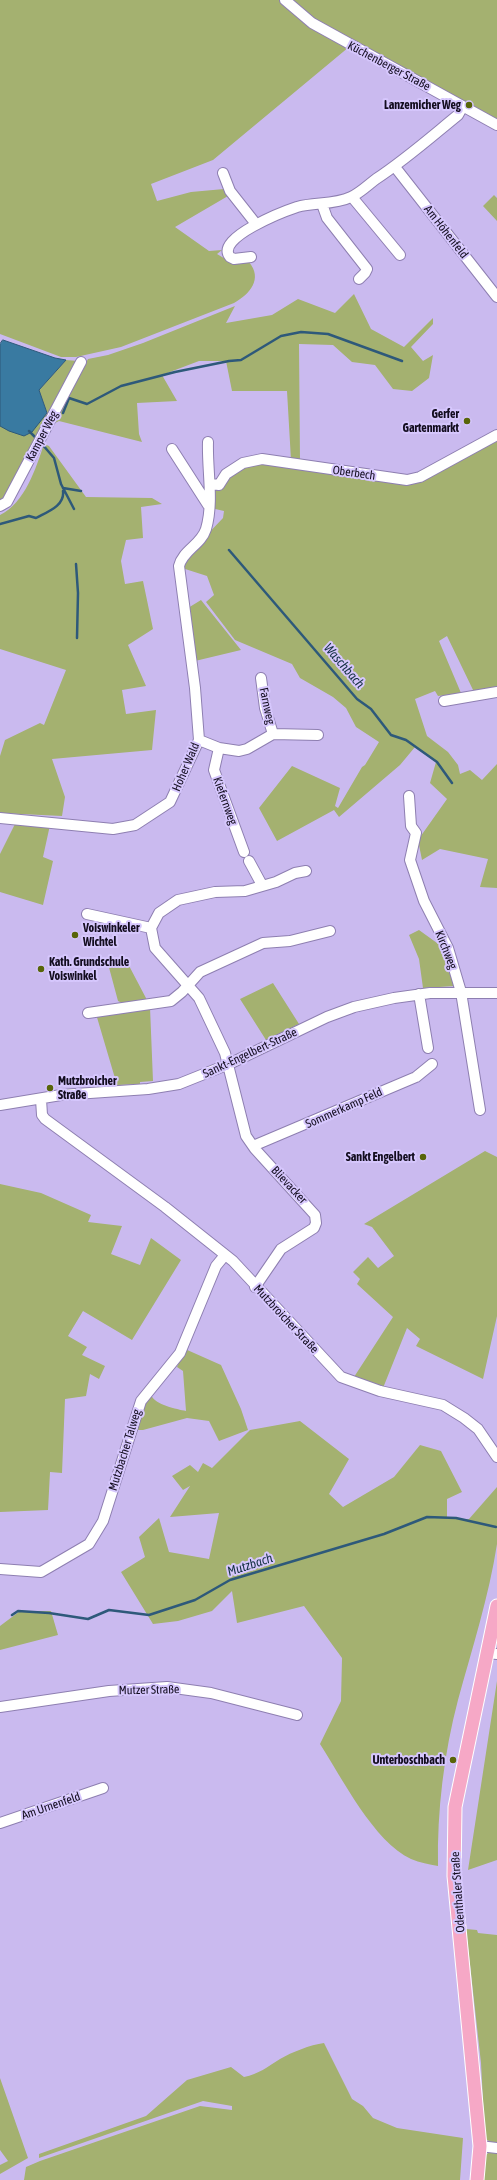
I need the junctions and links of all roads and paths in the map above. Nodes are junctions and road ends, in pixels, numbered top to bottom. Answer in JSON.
{"nodes":[{"id":1,"x":285,"y":0,"type":"edge"},
{"id":2,"x":463,"y":106,"type":"junction"},
{"id":3,"x":497,"y":125,"type":"edge"},
{"id":4,"x":395,"y":167,"type":"junction"},
{"id":5,"x":223,"y":173,"type":"dead end"},
{"id":6,"x":352,"y":196,"type":"junction"},
{"id":7,"x":322,"y":204,"type":"junction"},
{"id":8,"x":256,"y":224,"type":"junction"},
{"id":9,"x":400,"y":255,"type":"dead end"},
{"id":10,"x":251,"y":257,"type":"dead end"},
{"id":11,"x":359,"y":279,"type":"dead end"},
{"id":12,"x":497,"y":297,"type":"edge"},
{"id":13,"x":81,"y":362,"type":"dead end"},
{"id":14,"x":497,"y":435,"type":"edge"},
{"id":15,"x":208,"y":442,"type":"dead end"},
{"id":16,"x":172,"y":449,"type":"dead end"},
{"id":17,"x":211,"y":484,"type":"junction"},
{"id":18,"x":208,"y":504,"type":"junction"},
{"id":19,"x":0,"y":506,"type":"edge"},
{"id":20,"x":261,"y":678,"type":"dead end"},
{"id":21,"x":497,"y":692,"type":"edge"},
{"id":22,"x":444,"y":701,"type":"dead end"},
{"id":23,"x":273,"y":734,"type":"junction"},
{"id":24,"x":318,"y":735,"type":"dead end"},
{"id":25,"x":199,"y":740,"type":"junction"},
{"id":26,"x":219,"y":748,"type":"junction"},
{"id":27,"x":409,"y":796,"type":"dead end"},
{"id":28,"x":0,"y":818,"type":"edge"},
{"id":29,"x":306,"y":871,"type":"dead end"},
{"id":30,"x":262,"y":885,"type":"junction"},
{"id":31,"x":87,"y":914,"type":"dead end"},
{"id":32,"x":151,"y":928,"type":"junction"},
{"id":33,"x":330,"y":931,"type":"dead end"},
{"id":34,"x":189,"y":984,"type":"junction"},
{"id":35,"x":461,"y":992,"type":"junction"},
{"id":36,"x":497,"y":993,"type":"edge"},
{"id":37,"x":419,"y":994,"type":"junction"},
{"id":38,"x":88,"y":1013,"type":"dead end"},
{"id":39,"x":428,"y":1048,"type":"dead end"},
{"id":40,"x":229,"y":1064,"type":"junction"},
{"id":41,"x":432,"y":1064,"type":"dead end"},
{"id":42,"x":41,"y":1099,"type":"junction"},
{"id":43,"x":0,"y":1105,"type":"edge"},
{"id":44,"x":480,"y":1110,"type":"dead end"},
{"id":45,"x":253,"y":1146,"type":"junction"},
{"id":46,"x":225,"y":1255,"type":"junction"},
{"id":47,"x":255,"y":1286,"type":"junction"},
{"id":48,"x":497,"y":1457,"type":"edge"},
{"id":49,"x":0,"y":1569,"type":"edge"},
{"id":50,"x":497,"y":1606,"type":"edge"},
{"id":51,"x":492,"y":1654,"type":"edge"},
{"id":52,"x":0,"y":1707,"type":"edge"},
{"id":53,"x":297,"y":1715,"type":"dead end"},
{"id":54,"x":103,"y":1788,"type":"dead end"},
{"id":55,"x":0,"y":1823,"type":"edge"},
{"id":56,"x":480,"y":2146,"type":"junction"},
{"id":57,"x":497,"y":2148,"type":"edge"},
{"id":58,"x":477,"y":2180,"type":"edge"}],
"edges":[{"from":1,"to":2,"type":"street","name":"Küchenberger Straße"},
{"from":2,"to":3,"type":"street","name":"Küchenberger Straße"},
{"from":2,"to":4,"type":"street"},
{"from":4,"to":6,"type":"street"},
{"from":4,"to":12,"type":"street","name":"Am Höhenfeld"},
{"from":5,"to":8,"type":"street"},
{"from":6,"to":7,"type":"street"},
{"from":6,"to":9,"type":"street"},
{"from":7,"to":8,"type":"street"},
{"from":7,"to":11,"type":"street"},
{"from":8,"to":10,"type":"street"},
{"from":13,"to":19,"type":"street","name":"Kamper Weg"},
{"from":14,"to":17,"type":"street","name":"Oberbech"},
{"from":15,"to":17,"type":"street"},
{"from":16,"to":18,"type":"street"},
{"from":17,"to":18,"type":"street"},
{"from":18,"to":25,"type":"street","name":"Hoher Wald"},
{"from":20,"to":23,"type":"street","name":"Farnweg"},
{"from":21,"to":22,"type":"street"},
{"from":23,"to":24,"type":"street"},
{"from":23,"to":26,"type":"street"},
{"from":25,"to":26,"type":"street"},
{"from":25,"to":28,"type":"street","name":"Hoher Wald"},
{"from":26,"to":30,"type":"street","name":"Kiefernweg"},
{"from":27,"to":35,"type":"street","name":"Kirchweg"},
{"from":29,"to":30,"type":"street"},
{"from":30,"to":32,"type":"street"},
{"from":31,"to":32,"type":"street"},
{"from":32,"to":34,"type":"street","name":"Blievacker"},
{"from":33,"to":34,"type":"street"},
{"from":34,"to":38,"type":"street"},
{"from":34,"to":40,"type":"street","name":"Blievacker"},
{"from":35,"to":36,"type":"street","name":"Sankt-Engelbert-Straße"},
{"from":35,"to":37,"type":"street","name":"Sankt-Engelbert-Straße"},
{"from":35,"to":44,"type":"street","name":"Kirchweg"},
{"from":37,"to":39,"type":"street"},
{"from":37,"to":40,"type":"street","name":"Sankt-Engelbert-Straße"},
{"from":40,"to":42,"type":"street","name":"Sankt-Engelbert-Straße"},
{"from":40,"to":45,"type":"street","name":"Blievacker"},
{"from":41,"to":45,"type":"street","name":"Sommerkamp Feld"},
{"from":42,"to":43,"type":"street","name":"Sankt-Engelbert-Straße"},
{"from":42,"to":46,"type":"street","name":"Mutzbroicher Straße"},
{"from":45,"to":47,"type":"street","name":"Blievacker"},
{"from":46,"to":47,"type":"street","name":"Mutzbroicher Straße"},
{"from":46,"to":49,"type":"street","name":"Mutzbacher Talweg"},
{"from":47,"to":48,"type":"street","name":"Mutzbroicher Straße"},
{"from":50,"to":51,"type":"main road","name":"Odenthaler Straße"},
{"from":51,"to":56,"type":"main road","name":"Odenthaler Straße"},
{"from":52,"to":53,"type":"street","name":"Mutzer Straße"},
{"from":54,"to":55,"type":"street","name":"Am Urnenfeld"},
{"from":56,"to":57,"type":"street"},
{"from":56,"to":58,"type":"main road","name":"Odenthaler Straße"}]}
